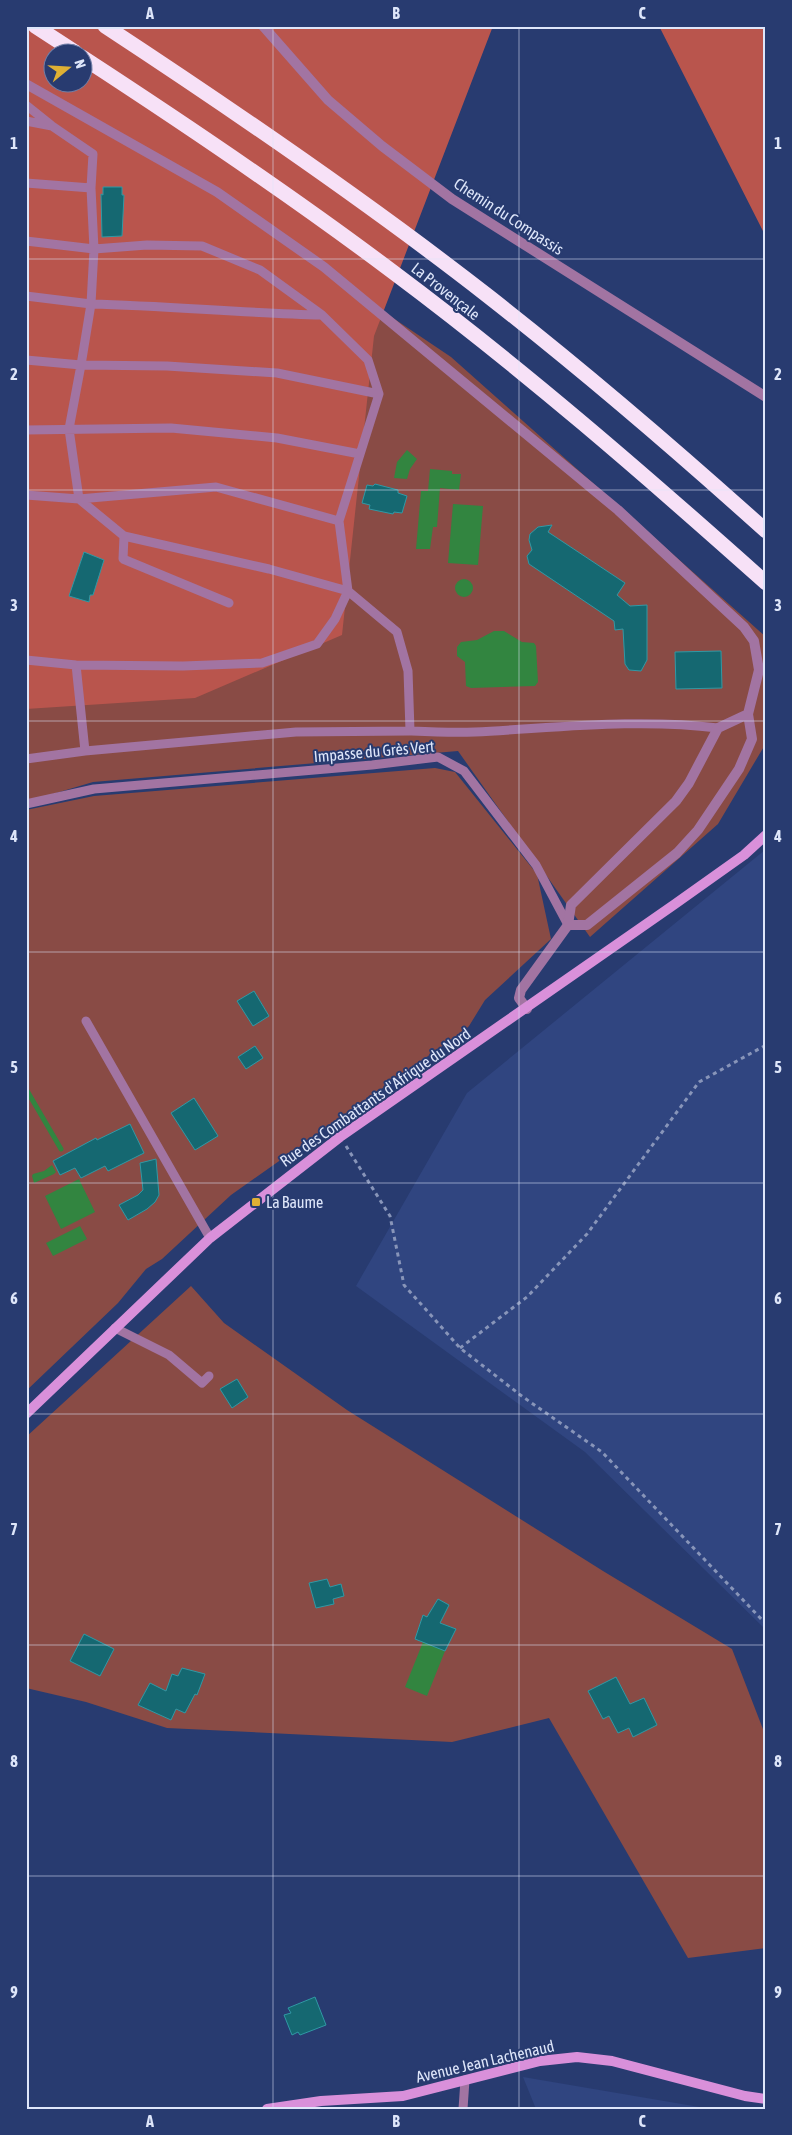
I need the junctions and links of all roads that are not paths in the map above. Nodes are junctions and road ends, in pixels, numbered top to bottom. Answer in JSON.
{"nodes":[{"id":1,"x":35,"y":26,"type":"edge"},
{"id":2,"x":106,"y":26,"type":"edge"},
{"id":3,"x":263,"y":26,"type":"edge"},
{"id":4,"x":60,"y":42,"type":"edge"},
{"id":5,"x":92,"y":64,"type":"edge"},
{"id":6,"x":26,"y":84,"type":"edge"},
{"id":7,"x":26,"y":105,"type":"edge"},
{"id":8,"x":26,"y":121,"type":"edge"},
{"id":9,"x":52,"y":126,"type":"junction"},
{"id":10,"x":26,"y":183,"type":"edge"},
{"id":11,"x":91,"y":188,"type":"junction"},
{"id":12,"x":26,"y":241,"type":"edge"},
{"id":13,"x":94,"y":249,"type":"junction"},
{"id":14,"x":26,"y":296,"type":"edge"},
{"id":15,"x":90,"y":304,"type":"junction"},
{"id":16,"x":322,"y":315,"type":"junction"},
{"id":17,"x":26,"y":360,"type":"edge"},
{"id":18,"x":81,"y":365,"type":"junction"},
{"id":19,"x":379,"y":394,"type":"junction"},
{"id":20,"x":766,"y":396,"type":"edge"},
{"id":21,"x":69,"y":429,"type":"junction"},
{"id":22,"x":26,"y":430,"type":"edge"},
{"id":23,"x":360,"y":454,"type":"junction"},
{"id":24,"x":26,"y":495,"type":"edge"},
{"id":25,"x":79,"y":500,"type":"junction"},
{"id":26,"x":339,"y":521,"type":"junction"},
{"id":27,"x":766,"y":531,"type":"edge"},
{"id":28,"x":124,"y":536,"type":"junction"},
{"id":29,"x":766,"y":583,"type":"edge"},
{"id":30,"x":348,"y":591,"type":"junction"},
{"id":31,"x":229,"y":603,"type":"dead end"},
{"id":32,"x":26,"y":660,"type":"edge"},
{"id":33,"x":76,"y":665,"type":"junction"},
{"id":34,"x":748,"y":714,"type":"junction"},
{"id":35,"x":718,"y":728,"type":"junction"},
{"id":36,"x":410,"y":732,"type":"junction"},
{"id":37,"x":85,"y":751,"type":"junction"},
{"id":38,"x":26,"y":759,"type":"edge"},
{"id":39,"x":26,"y":804,"type":"edge"},
{"id":40,"x":766,"y":835,"type":"edge"},
{"id":41,"x":568,"y":925,"type":"junction"},
{"id":42,"x":527,"y":1009,"type":"junction"},
{"id":43,"x":86,"y":1021,"type":"dead end"},
{"id":44,"x":210,"y":1238,"type":"junction"},
{"id":45,"x":115,"y":1328,"type":"junction"},
{"id":46,"x":209,"y":1376,"type":"dead end"},
{"id":47,"x":26,"y":1414,"type":"edge"},
{"id":48,"x":465,"y":2080,"type":"junction"},
{"id":49,"x":766,"y":2099,"type":"edge"},
{"id":50,"x":266,"y":2109,"type":"edge"},
{"id":51,"x":463,"y":2109,"type":"edge"}],
"edges":[{"from":1,"to":4,"type":"highway"},
{"from":2,"to":27,"type":"highway","name":"La Provençale"},
{"from":3,"to":20,"type":"street","name":"Chemin du Compassis"},
{"from":5,"to":29,"type":"highway","name":"La Provençale"},
{"from":6,"to":34,"type":"street"},
{"from":7,"to":9,"type":"lane"},
{"from":8,"to":9,"type":"lane"},
{"from":9,"to":11,"type":"lane"},
{"from":10,"to":11,"type":"lane"},
{"from":11,"to":13,"type":"lane"},
{"from":12,"to":13,"type":"lane"},
{"from":13,"to":15,"type":"lane"},
{"from":13,"to":16,"type":"lane"},
{"from":14,"to":15,"type":"lane"},
{"from":15,"to":16,"type":"lane"},
{"from":15,"to":18,"type":"lane"},
{"from":16,"to":19,"type":"lane"},
{"from":17,"to":18,"type":"lane"},
{"from":18,"to":19,"type":"lane"},
{"from":18,"to":21,"type":"lane"},
{"from":19,"to":23,"type":"lane"},
{"from":21,"to":22,"type":"lane"},
{"from":21,"to":23,"type":"lane"},
{"from":21,"to":25,"type":"lane"},
{"from":23,"to":26,"type":"lane"},
{"from":24,"to":25,"type":"lane"},
{"from":25,"to":26,"type":"lane"},
{"from":25,"to":28,"type":"lane"},
{"from":26,"to":30,"type":"lane"},
{"from":28,"to":30,"type":"lane"},
{"from":28,"to":31,"type":"lane"},
{"from":30,"to":33,"type":"lane"},
{"from":30,"to":36,"type":"lane"},
{"from":32,"to":33,"type":"lane"},
{"from":33,"to":37,"type":"lane"},
{"from":34,"to":35,"type":"street"},
{"from":34,"to":41,"type":"street"},
{"from":35,"to":36,"type":"lane"},
{"from":35,"to":41,"type":"street"},
{"from":36,"to":37,"type":"lane"},
{"from":37,"to":38,"type":"lane"},
{"from":39,"to":41,"type":"lane","name":"Impasse du Grès Vert"},
{"from":40,"to":42,"type":"main road","name":"Rue des Combattants d'Afrique du Nord"},
{"from":41,"to":42,"type":"street"},
{"from":42,"to":44,"type":"main road","name":"Rue des Combattants d'Afrique du Nord"},
{"from":43,"to":44,"type":"lane"},
{"from":44,"to":45,"type":"main road","name":"Rue des Combattants d'Afrique du Nord"},
{"from":45,"to":46,"type":"lane"},
{"from":45,"to":47,"type":"main road","name":"Rue des Combattants d'Afrique du Nord"},
{"from":48,"to":49,"type":"main road","name":"Avenue Jean Lachenaud"},
{"from":48,"to":50,"type":"main road","name":"Avenue Jean Lachenaud"},
{"from":48,"to":51,"type":"lane"}]}
